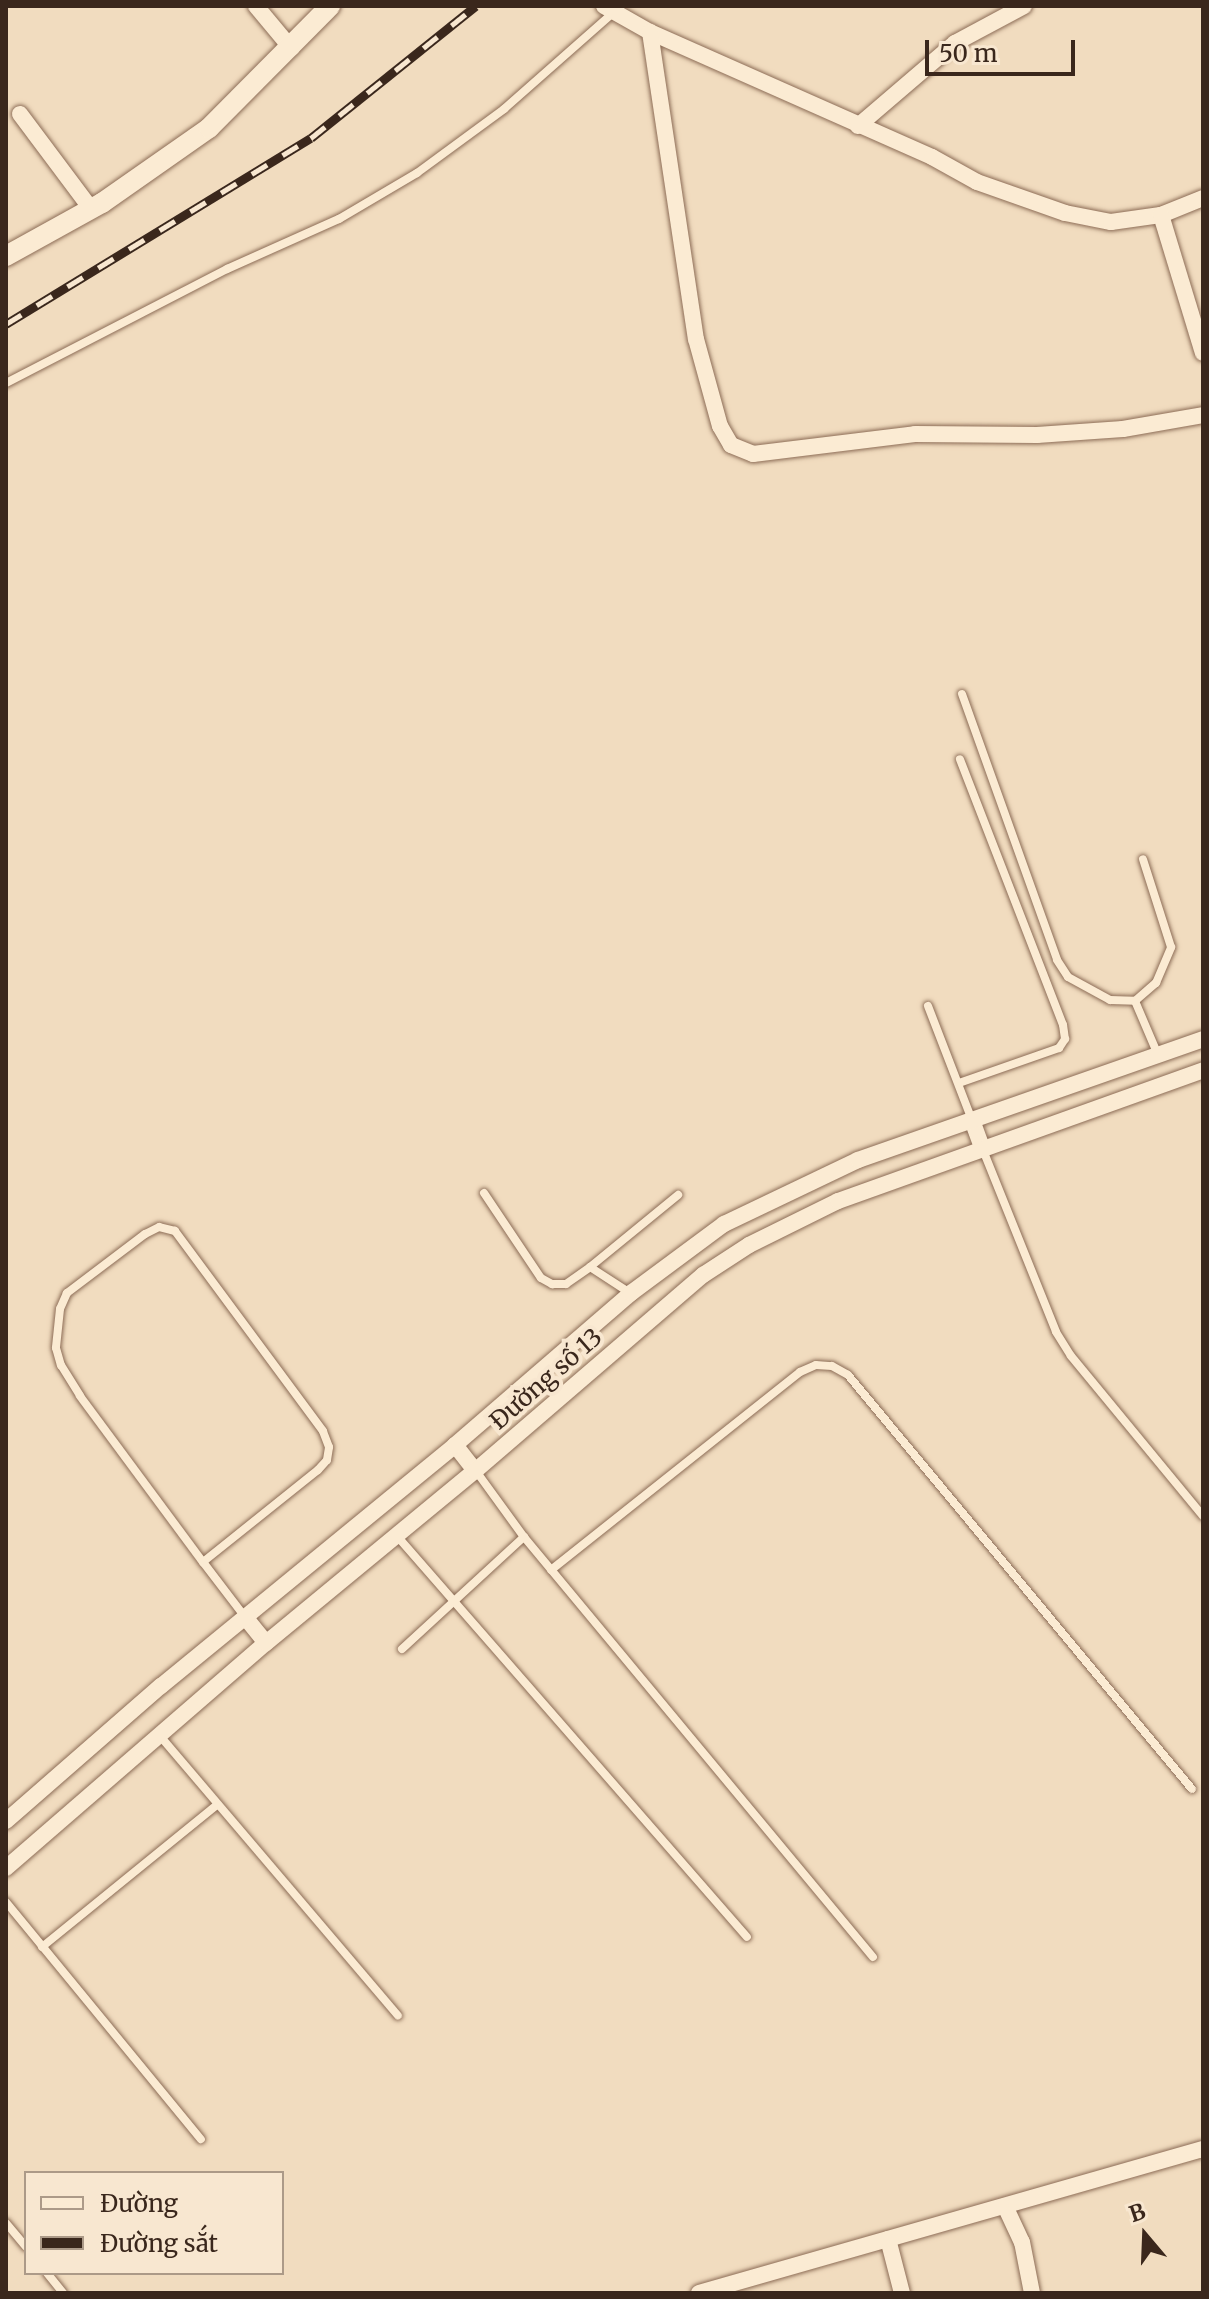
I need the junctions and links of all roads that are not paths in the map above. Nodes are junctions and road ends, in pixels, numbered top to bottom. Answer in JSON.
{"nodes":[{"id":1,"x":256,"y":6,"type":"edge"},
{"id":2,"x":330,"y":6,"type":"edge"},
{"id":3,"x":1024,"y":6,"type":"edge"},
{"id":4,"x":610,"y":9,"type":"edge"},
{"id":5,"x":650,"y":32,"type":"junction"},
{"id":6,"x":291,"y":48,"type":"junction"},
{"id":7,"x":20,"y":114,"type":"dead end"},
{"id":8,"x":858,"y":126,"type":"junction"},
{"id":9,"x":1203,"y":198,"type":"edge"},
{"id":10,"x":91,"y":209,"type":"junction"},
{"id":11,"x":1161,"y":215,"type":"junction"},
{"id":12,"x":6,"y":256,"type":"edge"},
{"id":13,"x":1203,"y":353,"type":"edge"},
{"id":14,"x":6,"y":383,"type":"edge"},
{"id":15,"x":1203,"y":415,"type":"edge"},
{"id":16,"x":962,"y":694,"type":"dead end"},
{"id":17,"x":960,"y":759,"type":"dead end"},
{"id":18,"x":1143,"y":859,"type":"dead end"},
{"id":19,"x":1135,"y":1001,"type":"junction"},
{"id":20,"x":928,"y":1006,"type":"dead end"},
{"id":21,"x":1203,"y":1039,"type":"edge"},
{"id":22,"x":1158,"y":1056,"type":"junction"},
{"id":23,"x":1203,"y":1070,"type":"edge"},
{"id":24,"x":959,"y":1083,"type":"junction"},
{"id":25,"x":972,"y":1120,"type":"junction"},
{"id":26,"x":983,"y":1150,"type":"junction"},
{"id":27,"x":484,"y":1193,"type":"dead end"},
{"id":28,"x":678,"y":1195,"type":"dead end"},
{"id":29,"x":590,"y":1267,"type":"junction"},
{"id":30,"x":631,"y":1293,"type":"junction"},
{"id":31,"x":455,"y":1445,"type":"junction"},
{"id":32,"x":475,"y":1471,"type":"junction"},
{"id":33,"x":1203,"y":1516,"type":"edge"},
{"id":34,"x":397,"y":1536,"type":"junction"},
{"id":35,"x":524,"y":1537,"type":"junction"},
{"id":36,"x":203,"y":1562,"type":"junction"},
{"id":37,"x":551,"y":1570,"type":"junction"},
{"id":38,"x":454,"y":1603,"type":"junction"},
{"id":39,"x":245,"y":1617,"type":"junction"},
{"id":40,"x":266,"y":1643,"type":"junction"},
{"id":41,"x":402,"y":1649,"type":"dead end"},
{"id":42,"x":160,"y":1736,"type":"junction"},
{"id":43,"x":1192,"y":1789,"type":"dead end"},
{"id":44,"x":217,"y":1805,"type":"junction"},
{"id":45,"x":6,"y":1821,"type":"edge"},
{"id":46,"x":6,"y":1868,"type":"edge"},
{"id":47,"x":6,"y":1902,"type":"edge"},
{"id":48,"x":747,"y":1937,"type":"dead end"},
{"id":49,"x":42,"y":1947,"type":"junction"},
{"id":50,"x":873,"y":1957,"type":"dead end"},
{"id":51,"x":398,"y":2016,"type":"dead end"},
{"id":52,"x":201,"y":2139,"type":"dead end"},
{"id":53,"x":1203,"y":2149,"type":"edge"},
{"id":54,"x":1005,"y":2206,"type":"junction"},
{"id":55,"x":6,"y":2223,"type":"edge"},
{"id":56,"x":888,"y":2239,"type":"junction"},
{"id":57,"x":24,"y":2245,"type":"edge"},
{"id":58,"x":49,"y":2275,"type":"edge"},
{"id":59,"x":748,"y":2286,"type":"edge"},
{"id":60,"x":63,"y":2293,"type":"edge"},
{"id":61,"x":699,"y":2293,"type":"edge"},
{"id":62,"x":902,"y":2293,"type":"edge"},
{"id":63,"x":1032,"y":2293,"type":"edge"}],
"edges":[{"from":1,"to":6,"type":"street"},
{"from":2,"to":6,"type":"street"},
{"from":3,"to":8,"type":"street"},
{"from":4,"to":5,"type":"street"},
{"from":4,"to":14,"type":"lane"},
{"from":5,"to":8,"type":"street"},
{"from":5,"to":15,"type":"street"},
{"from":6,"to":10,"type":"street"},
{"from":7,"to":10,"type":"street"},
{"from":8,"to":11,"type":"street"},
{"from":9,"to":11,"type":"street"},
{"from":10,"to":12,"type":"street"},
{"from":11,"to":13,"type":"street"},
{"from":16,"to":19,"type":"lane"},
{"from":17,"to":24,"type":"lane"},
{"from":18,"to":19,"type":"lane"},
{"from":19,"to":22,"type":"lane"},
{"from":20,"to":24,"type":"lane"},
{"from":21,"to":22,"type":"street","name":"Đường số 13"},
{"from":22,"to":25,"type":"street","name":"Đường số 13"},
{"from":23,"to":26,"type":"street","name":"Đường số 13"},
{"from":24,"to":25,"type":"lane"},
{"from":25,"to":26,"type":"street"},
{"from":25,"to":30,"type":"street","name":"Đường số 13"},
{"from":26,"to":32,"type":"street","name":"Đường số 13"},
{"from":26,"to":33,"type":"lane"},
{"from":27,"to":29,"type":"lane"},
{"from":28,"to":29,"type":"lane"},
{"from":29,"to":30,"type":"lane"},
{"from":30,"to":31,"type":"street","name":"Đường số 13"},
{"from":31,"to":32,"type":"street"},
{"from":31,"to":39,"type":"street","name":"Đường số 13"},
{"from":32,"to":34,"type":"street","name":"Đường số 13"},
{"from":32,"to":35,"type":"lane"},
{"from":34,"to":38,"type":"lane"},
{"from":34,"to":40,"type":"street","name":"Đường số 13"},
{"from":35,"to":37,"type":"lane"},
{"from":35,"to":38,"type":"lane"},
{"from":36,"to":36,"type":"lane"},
{"from":36,"to":39,"type":"lane"},
{"from":37,"to":43,"type":"lane"},
{"from":37,"to":50,"type":"lane"},
{"from":38,"to":41,"type":"lane"},
{"from":38,"to":48,"type":"lane"},
{"from":39,"to":40,"type":"street"},
{"from":39,"to":45,"type":"street","name":"Đường số 13"},
{"from":40,"to":42,"type":"street","name":"Đường số 13"},
{"from":42,"to":44,"type":"lane"},
{"from":42,"to":46,"type":"street","name":"Đường số 13"},
{"from":44,"to":49,"type":"lane"},
{"from":44,"to":51,"type":"lane"},
{"from":47,"to":49,"type":"lane"},
{"from":49,"to":52,"type":"lane"},
{"from":53,"to":54,"type":"street"},
{"from":54,"to":56,"type":"street"},
{"from":54,"to":63,"type":"street"},
{"from":55,"to":57,"type":"lane"},
{"from":56,"to":59,"type":"street"},
{"from":56,"to":62,"type":"street"},
{"from":58,"to":60,"type":"lane"},
{"from":59,"to":61,"type":"street"}]}
